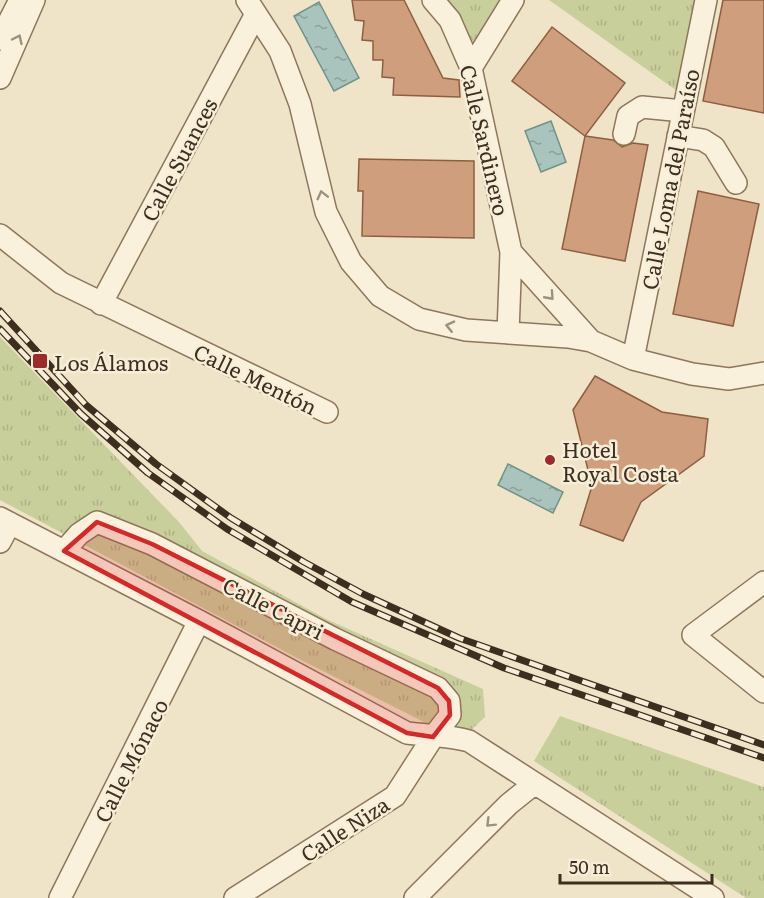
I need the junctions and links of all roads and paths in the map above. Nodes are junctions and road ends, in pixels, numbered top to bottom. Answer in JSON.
{"nodes":[{"id":1,"x":7,"y":0,"type":"edge"},
{"id":2,"x":20,"y":0,"type":"edge"},
{"id":3,"x":34,"y":0,"type":"edge"},
{"id":4,"x":434,"y":0,"type":"edge"},
{"id":5,"x":513,"y":0,"type":"edge"},
{"id":6,"x":706,"y":0,"type":"edge"},
{"id":7,"x":251,"y":7,"type":"edge"},
{"id":8,"x":0,"y":14,"type":"edge"},
{"id":9,"x":0,"y":39,"type":"edge"},
{"id":10,"x":471,"y":68,"type":"junction"},
{"id":11,"x":0,"y":78,"type":"edge"},
{"id":12,"x":683,"y":111,"type":"junction"},
{"id":13,"x":624,"y":134,"type":"dead end"},
{"id":14,"x":678,"y":136,"type":"junction"},
{"id":15,"x":736,"y":183,"type":"dead end"},
{"id":16,"x":0,"y":235,"type":"edge"},
{"id":17,"x":511,"y":252,"type":"junction"},
{"id":18,"x":101,"y":304,"type":"junction"},
{"id":19,"x":508,"y":333,"type":"junction"},
{"id":20,"x":591,"y":341,"type":"junction"},
{"id":21,"x":633,"y":359,"type":"junction"},
{"id":22,"x":764,"y":373,"type":"edge"},
{"id":23,"x":327,"y":412,"type":"dead end"},
{"id":24,"x":3,"y":528,"type":"edge"},
{"id":25,"x":64,"y":551,"type":"junction"},
{"id":26,"x":764,"y":582,"type":"edge"},
{"id":27,"x":199,"y":621,"type":"junction"},
{"id":28,"x":764,"y":692,"type":"edge"},
{"id":29,"x":433,"y":737,"type":"junction"},
{"id":30,"x":534,"y":784,"type":"junction"},
{"id":31,"x":60,"y":898,"type":"edge"},
{"id":32,"x":235,"y":898,"type":"edge"},
{"id":33,"x":415,"y":898,"type":"edge"},
{"id":34,"x":713,"y":898,"type":"edge"}],
"edges":[{"from":1,"to":8,"type":"street"},
{"from":2,"to":9,"type":"street"},
{"from":11,"to":3,"type":"street","one_way":true},
{"from":4,"to":10,"type":"street","name":"Calle Sardinero"},
{"from":5,"to":10,"type":"street"},
{"from":6,"to":12,"type":"street","name":"Calle Loma del Paraíso"},
{"from":7,"to":18,"type":"street","name":"Calle Suances"},
{"from":19,"to":7,"type":"street","one_way":true},
{"from":10,"to":17,"type":"street","name":"Calle Sardinero"},
{"from":12,"to":13,"type":"street"},
{"from":12,"to":14,"type":"street","name":"Calle Loma del Paraíso"},
{"from":14,"to":15,"type":"street"},
{"from":14,"to":21,"type":"street","name":"Calle Loma del Paraíso"},
{"from":16,"to":18,"type":"street","name":"Calle Mentón"},
{"from":17,"to":19,"type":"street","name":"Calle Sardinero"},
{"from":17,"to":20,"type":"street","name":"Calle Sardinero","one_way":true},
{"from":18,"to":23,"type":"street","name":"Calle Mentón"},
{"from":19,"to":20,"type":"street"},
{"from":20,"to":21,"type":"street"},
{"from":21,"to":22,"type":"street"},
{"from":24,"to":25,"type":"street"},
{"from":25,"to":27,"type":"street"},
{"from":25,"to":29,"type":"street","name":"Calle Capri"},
{"from":26,"to":28,"type":"street"},
{"from":27,"to":29,"type":"street"},
{"from":27,"to":31,"type":"street","name":"Calle Mónaco"},
{"from":29,"to":30,"type":"street"},
{"from":29,"to":32,"type":"street","name":"Calle Niza"},
{"from":30,"to":33,"type":"street","one_way":true},
{"from":30,"to":34,"type":"street"}]}
